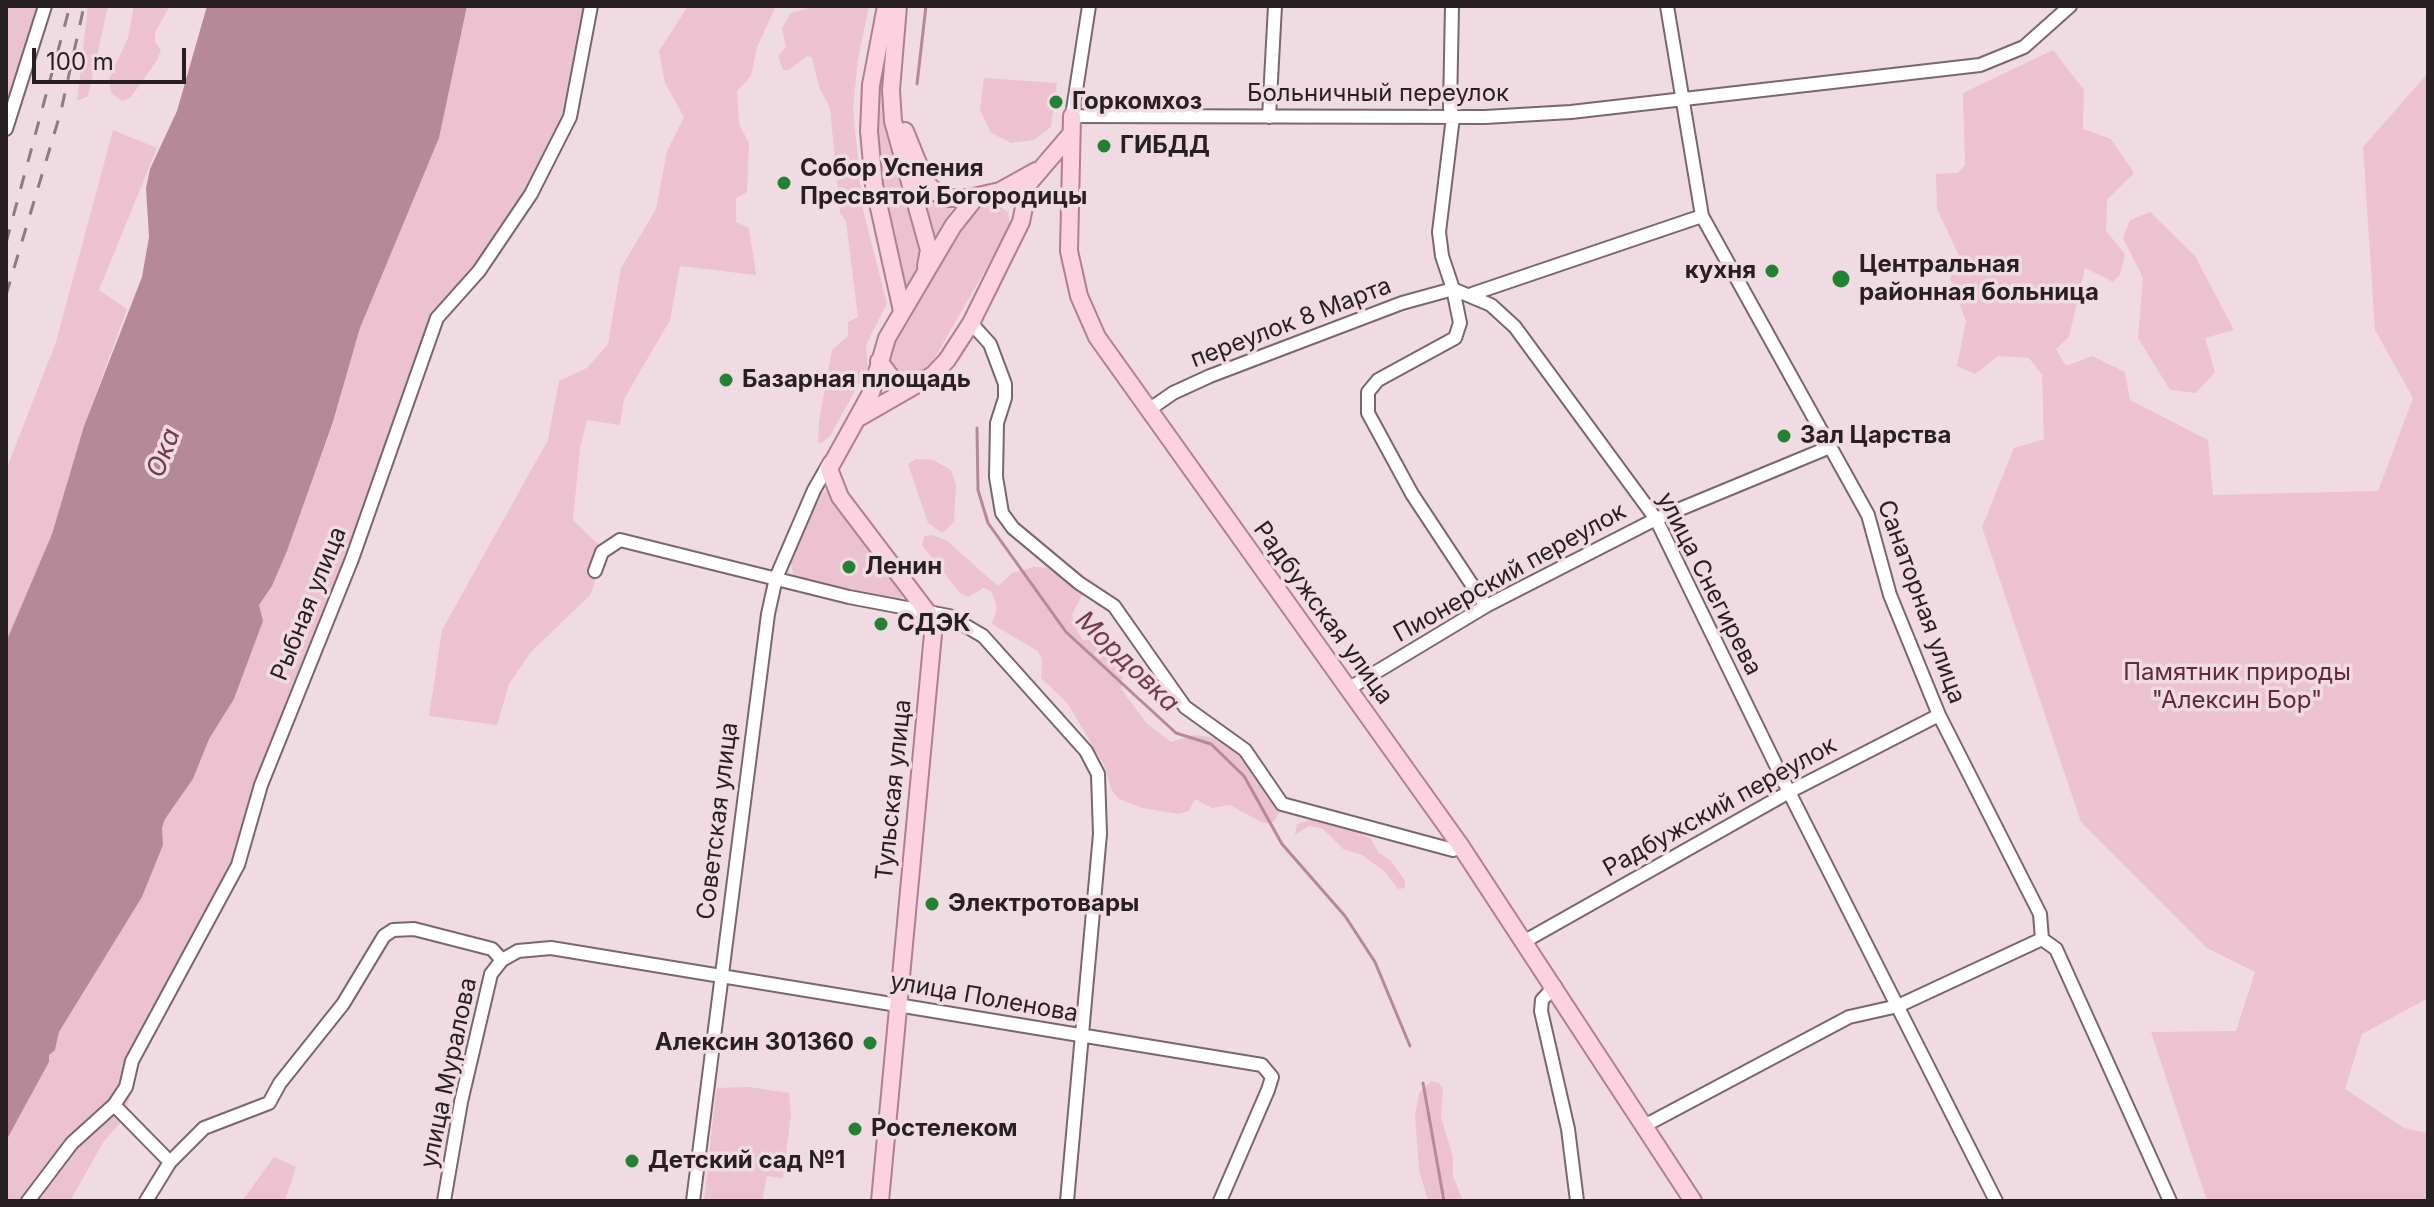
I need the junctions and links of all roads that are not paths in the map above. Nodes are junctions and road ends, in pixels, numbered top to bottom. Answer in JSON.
{"nodes":[{"id":1,"x":45,"y":6,"type":"edge"},
{"id":2,"x":591,"y":6,"type":"edge"},
{"id":3,"x":886,"y":6,"type":"edge"},
{"id":4,"x":898,"y":6,"type":"edge"},
{"id":5,"x":1089,"y":6,"type":"edge"},
{"id":6,"x":1275,"y":6,"type":"edge"},
{"id":7,"x":1452,"y":6,"type":"edge"},
{"id":8,"x":1667,"y":6,"type":"edge"},
{"id":9,"x":2070,"y":6,"type":"edge"},
{"id":10,"x":894,"y":55,"type":"junction"},
{"id":11,"x":1682,"y":98,"type":"junction"},
{"id":12,"x":1072,"y":116,"type":"junction"},
{"id":13,"x":1269,"y":117,"type":"junction"},
{"id":14,"x":1453,"y":117,"type":"junction"},
{"id":15,"x":6,"y":129,"type":"edge"},
{"id":16,"x":1071,"y":134,"type":"junction"},
{"id":17,"x":1044,"y":166,"type":"junction"},
{"id":18,"x":984,"y":195,"type":"junction"},
{"id":19,"x":1702,"y":216,"type":"junction"},
{"id":20,"x":1021,"y":222,"type":"junction"},
{"id":21,"x":925,"y":272,"type":"junction"},
{"id":22,"x":1453,"y":289,"type":"junction"},
{"id":23,"x":1472,"y":294,"type":"junction"},
{"id":24,"x":902,"y":311,"type":"junction"},
{"id":25,"x":971,"y":323,"type":"junction"},
{"id":26,"x":879,"y":361,"type":"junction"},
{"id":27,"x":911,"y":386,"type":"junction"},
{"id":28,"x":1150,"y":409,"type":"junction"},
{"id":29,"x":854,"y":422,"type":"junction"},
{"id":30,"x":1830,"y":447,"type":"junction"},
{"id":31,"x":832,"y":459,"type":"junction"},
{"id":32,"x":1656,"y":519,"type":"junction"},
{"id":33,"x":595,"y":571,"type":"dead end"},
{"id":34,"x":776,"y":578,"type":"junction"},
{"id":35,"x":1486,"y":606,"type":"junction"},
{"id":36,"x":928,"y":613,"type":"junction"},
{"id":37,"x":1348,"y":689,"type":"junction"},
{"id":38,"x":1939,"y":715,"type":"junction"},
{"id":39,"x":1789,"y":792,"type":"junction"},
{"id":40,"x":1460,"y":845,"type":"junction"},
{"id":41,"x":2042,"y":939,"type":"junction"},
{"id":42,"x":1525,"y":941,"type":"junction"},
{"id":43,"x":551,"y":948,"type":"joint"},
{"id":44,"x":502,"y":960,"type":"junction"},
{"id":45,"x":721,"y":977,"type":"junction"},
{"id":46,"x":1555,"y":986,"type":"junction"},
{"id":47,"x":897,"y":1005,"type":"junction"},
{"id":48,"x":1898,"y":1006,"type":"junction"},
{"id":49,"x":1080,"y":1037,"type":"junction"},
{"id":50,"x":114,"y":1105,"type":"junction"},
{"id":51,"x":1644,"y":1126,"type":"junction"},
{"id":52,"x":170,"y":1162,"type":"junction"},
{"id":53,"x":28,"y":1201,"type":"edge"},
{"id":54,"x":146,"y":1201,"type":"edge"},
{"id":55,"x":444,"y":1201,"type":"edge"},
{"id":56,"x":693,"y":1201,"type":"edge"},
{"id":57,"x":880,"y":1201,"type":"edge"},
{"id":58,"x":1067,"y":1201,"type":"edge"},
{"id":59,"x":1220,"y":1201,"type":"edge"},
{"id":60,"x":1577,"y":1201,"type":"edge"},
{"id":61,"x":1693,"y":1201,"type":"edge"},
{"id":62,"x":1996,"y":1201,"type":"edge"},
{"id":63,"x":2170,"y":1201,"type":"edge"}],
"edges":[{"from":1,"to":15,"type":"street"},
{"from":2,"to":50,"type":"street","name":"Рыбная улица"},
{"from":3,"to":24,"type":"main road"},
{"from":4,"to":10,"type":"main road"},
{"from":5,"to":12,"type":"street","name":"Радбужская улица"},
{"from":6,"to":13,"type":"street"},
{"from":7,"to":14,"type":"street"},
{"from":8,"to":11,"type":"street","name":"Санаторная улица"},
{"from":9,"to":11,"type":"street","name":"Больничный переулок"},
{"from":10,"to":18,"type":"main road"},
{"from":10,"to":21,"type":"main road"},
{"from":11,"to":14,"type":"street","name":"Больничный переулок"},
{"from":11,"to":19,"type":"street","name":"Санаторная улица"},
{"from":12,"to":13,"type":"street","name":"Больничный переулок"},
{"from":12,"to":16,"type":"main road","name":"Радбужская улица"},
{"from":13,"to":14,"type":"street","name":"Больничный переулок"},
{"from":14,"to":22,"type":"street"},
{"from":16,"to":17,"type":"main road"},
{"from":16,"to":28,"type":"main road","name":"Радбужская улица"},
{"from":17,"to":18,"type":"main road"},
{"from":17,"to":20,"type":"main road"},
{"from":18,"to":20,"type":"main road"},
{"from":18,"to":21,"type":"main road"},
{"from":19,"to":23,"type":"street"},
{"from":19,"to":30,"type":"street","name":"Санаторная улица"},
{"from":20,"to":25,"type":"main road"},
{"from":21,"to":24,"type":"main road"},
{"from":22,"to":23,"type":"street","name":"улица Снегирева"},
{"from":22,"to":28,"type":"street","name":"переулок 8 Марта"},
{"from":22,"to":35,"type":"street"},
{"from":23,"to":32,"type":"street","name":"улица Снегирева"},
{"from":24,"to":26,"type":"main road"},
{"from":25,"to":27,"type":"main road"},
{"from":25,"to":40,"type":"street"},
{"from":26,"to":27,"type":"main road"},
{"from":26,"to":29,"type":"main road"},
{"from":27,"to":29,"type":"main road"},
{"from":28,"to":37,"type":"main road","name":"Радбужская улица"},
{"from":29,"to":31,"type":"main road"},
{"from":30,"to":32,"type":"street","name":"Пионерский переулок"},
{"from":30,"to":38,"type":"street","name":"Санаторная улица"},
{"from":31,"to":34,"type":"street","name":"Советская улица"},
{"from":31,"to":36,"type":"main road"},
{"from":32,"to":35,"type":"street","name":"Пионерский переулок"},
{"from":32,"to":39,"type":"street","name":"улица Снегирева"},
{"from":33,"to":34,"type":"street"},
{"from":34,"to":36,"type":"street"},
{"from":34,"to":45,"type":"street","name":"Советская улица"},
{"from":35,"to":37,"type":"street","name":"Пионерский переулок"},
{"from":36,"to":47,"type":"main road","name":"Тульская улица"},
{"from":36,"to":49,"type":"street"},
{"from":37,"to":40,"type":"main road","name":"Радбужская улица"},
{"from":38,"to":39,"type":"street","name":"Радбужский переулок"},
{"from":38,"to":41,"type":"street","name":"Санаторная улица"},
{"from":39,"to":42,"type":"street","name":"Радбужский переулок"},
{"from":39,"to":48,"type":"street","name":"улица Снегирева"},
{"from":40,"to":42,"type":"main road","name":"Радбужская улица"},
{"from":41,"to":48,"type":"street"},
{"from":41,"to":63,"type":"street","name":"Санаторная улица"},
{"from":42,"to":46,"type":"main road","name":"Радбужская улица"},
{"from":43,"to":44,"type":"street","name":"улица Муралова"},
{"from":43,"to":45,"type":"street","name":"улица Поленова"},
{"from":44,"to":52,"type":"street"},
{"from":44,"to":55,"type":"street","name":"улица Муралова"},
{"from":45,"to":47,"type":"street","name":"улица Поленова"},
{"from":45,"to":56,"type":"street","name":"Советская улица"},
{"from":46,"to":51,"type":"main road","name":"Радбужская улица"},
{"from":46,"to":60,"type":"street"},
{"from":47,"to":49,"type":"street","name":"улица Поленова"},
{"from":47,"to":57,"type":"main road","name":"Тульская улица"},
{"from":48,"to":51,"type":"street"},
{"from":48,"to":62,"type":"street","name":"улица Снегирева"},
{"from":49,"to":58,"type":"street"},
{"from":49,"to":59,"type":"street","name":"улица Поленова"},
{"from":50,"to":52,"type":"street"},
{"from":50,"to":53,"type":"street","name":"Рыбная улица"},
{"from":51,"to":61,"type":"main road","name":"Радбужская улица"},
{"from":52,"to":54,"type":"street"}]}
